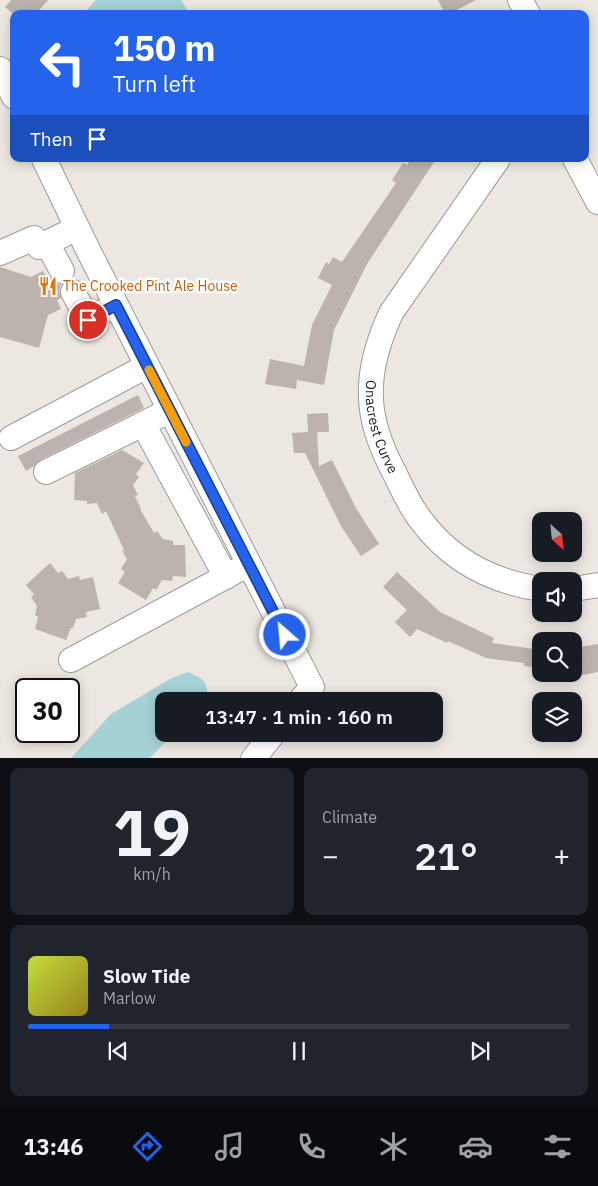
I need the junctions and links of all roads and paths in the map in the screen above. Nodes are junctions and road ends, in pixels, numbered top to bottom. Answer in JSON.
{"nodes":[{"id":1,"x":45,"y":162,"type":"edge"},
{"id":2,"x":496,"y":162,"type":"edge"},
{"id":3,"x":577,"y":162,"type":"edge"},
{"id":4,"x":598,"y":202,"type":"edge"},
{"id":5,"x":77,"y":228,"type":"junction"},
{"id":6,"x":47,"y":242,"type":"junction"},
{"id":7,"x":0,"y":253,"type":"edge"},
{"id":8,"x":62,"y":272,"type":"dead end"},
{"id":9,"x":73,"y":292,"type":"dead end"},
{"id":10,"x":116,"y":305,"type":"junction"},
{"id":11,"x":147,"y":366,"type":"junction"},
{"id":12,"x":170,"y":410,"type":"junction"},
{"id":13,"x":143,"y":424,"type":"junction"},
{"id":14,"x":11,"y":438,"type":"dead end"},
{"id":15,"x":46,"y":472,"type":"dead end"},
{"id":16,"x":249,"y":565,"type":"junction"},
{"id":17,"x":226,"y":577,"type":"junction"},
{"id":18,"x":598,"y":585,"type":"edge"},
{"id":19,"x":532,"y":588,"type":"edge"},
{"id":20,"x":582,"y":588,"type":"edge"},
{"id":21,"x":71,"y":660,"type":"dead end"},
{"id":22,"x":308,"y":692,"type":"edge"},
{"id":23,"x":266,"y":742,"type":"edge"},
{"id":24,"x":252,"y":758,"type":"edge"}],
"edges":[{"from":1,"to":5,"type":"street"},
{"from":2,"to":19,"type":"street","name":"Onacrest Curve"},
{"from":3,"to":4,"type":"street"},
{"from":5,"to":6,"type":"street"},
{"from":5,"to":10,"type":"street"},
{"from":6,"to":7,"type":"street"},
{"from":6,"to":8,"type":"street"},
{"from":9,"to":10,"type":"street"},
{"from":10,"to":11,"type":"street"},
{"from":11,"to":12,"type":"street"},
{"from":11,"to":14,"type":"street"},
{"from":12,"to":13,"type":"street"},
{"from":12,"to":16,"type":"street"},
{"from":13,"to":15,"type":"street"},
{"from":13,"to":17,"type":"street"},
{"from":16,"to":17,"type":"street"},
{"from":16,"to":22,"type":"street"},
{"from":17,"to":21,"type":"street"},
{"from":18,"to":20,"type":"street"},
{"from":23,"to":24,"type":"street"}]}
